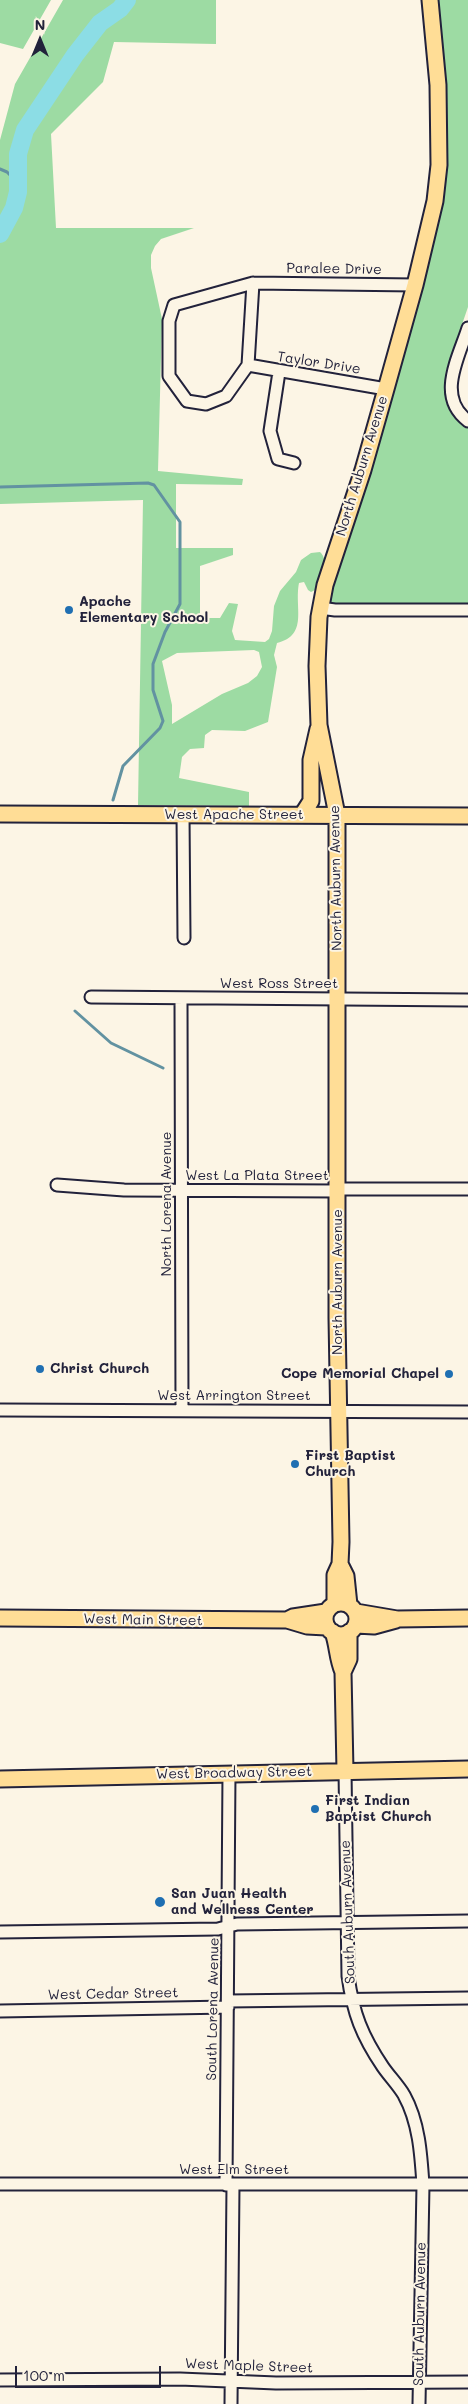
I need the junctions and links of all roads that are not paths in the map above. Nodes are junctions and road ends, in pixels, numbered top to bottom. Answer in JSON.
{"nodes":[{"id":1,"x":430,"y":0,"type":"edge"},
{"id":2,"x":253,"y":282,"type":"junction"},
{"id":3,"x":415,"y":285,"type":"junction"},
{"id":4,"x":468,"y":328,"type":"edge"},
{"id":5,"x":248,"y":365,"type":"junction"},
{"id":6,"x":279,"y":372,"type":"junction"},
{"id":7,"x":386,"y":389,"type":"junction"},
{"id":8,"x":468,"y":422,"type":"edge"},
{"id":9,"x":294,"y":462,"type":"dead end"},
{"id":10,"x":320,"y":608,"type":"junction"},
{"id":11,"x":468,"y":610,"type":"edge"},
{"id":12,"x":319,"y":726,"type":"junction"},
{"id":13,"x":0,"y":814,"type":"edge"},
{"id":14,"x":183,"y":814,"type":"junction"},
{"id":15,"x":302,"y":815,"type":"junction"},
{"id":16,"x":337,"y":815,"type":"junction"},
{"id":17,"x":468,"y":816,"type":"edge"},
{"id":18,"x":184,"y":938,"type":"dead end"},
{"id":19,"x":90,"y":997,"type":"dead end"},
{"id":20,"x":181,"y":999,"type":"junction"},
{"id":21,"x":338,"y":1000,"type":"junction"},
{"id":22,"x":468,"y":1000,"type":"edge"},
{"id":23,"x":57,"y":1185,"type":"dead end"},
{"id":24,"x":468,"y":1189,"type":"edge"},
{"id":25,"x":337,"y":1190,"type":"junction"},
{"id":26,"x":183,"y":1191,"type":"junction"},
{"id":27,"x":0,"y":1410,"type":"edge"},
{"id":28,"x":182,"y":1410,"type":"junction"},
{"id":29,"x":338,"y":1412,"type":"junction"},
{"id":30,"x":468,"y":1412,"type":"edge"},
{"id":31,"x":0,"y":1618,"type":"edge"},
{"id":32,"x":468,"y":1618,"type":"edge"},
{"id":33,"x":341,"y":1619,"type":"junction"},
{"id":34,"x":468,"y":1770,"type":"edge"},
{"id":35,"x":345,"y":1771,"type":"junction"},
{"id":36,"x":229,"y":1773,"type":"junction"},
{"id":37,"x":0,"y":1778,"type":"edge"},
{"id":38,"x":468,"y":1921,"type":"edge"},
{"id":39,"x":346,"y":1922,"type":"junction"},
{"id":40,"x":228,"y":1926,"type":"junction"},
{"id":41,"x":0,"y":1932,"type":"edge"},
{"id":42,"x":468,"y":1998,"type":"edge"},
{"id":43,"x":351,"y":1999,"type":"junction"},
{"id":44,"x":228,"y":2004,"type":"junction"},
{"id":45,"x":0,"y":2011,"type":"edge"},
{"id":46,"x":0,"y":2184,"type":"edge"},
{"id":47,"x":423,"y":2184,"type":"junction"},
{"id":48,"x":468,"y":2184,"type":"edge"},
{"id":49,"x":229,"y":2185,"type":"junction"},
{"id":50,"x":0,"y":2380,"type":"edge"},
{"id":51,"x":231,"y":2381,"type":"junction"},
{"id":52,"x":419,"y":2382,"type":"junction"},
{"id":53,"x":468,"y":2382,"type":"edge"},
{"id":54,"x":231,"y":2404,"type":"edge"},
{"id":55,"x":419,"y":2404,"type":"edge"}],
"edges":[{"from":1,"to":3,"type":"main road","name":"North Auburn Avenue"},
{"from":2,"to":3,"type":"street","name":"Paralee Drive"},
{"from":2,"to":5,"type":"street"},
{"from":2,"to":5,"type":"street","name":"Paralee Drive"},
{"from":3,"to":7,"type":"main road","name":"North Auburn Avenue"},
{"from":4,"to":8,"type":"street"},
{"from":5,"to":6,"type":"street","name":"Taylor Drive"},
{"from":6,"to":7,"type":"street","name":"Taylor Drive"},
{"from":6,"to":9,"type":"street"},
{"from":7,"to":10,"type":"main road","name":"North Auburn Avenue"},
{"from":10,"to":11,"type":"street"},
{"from":10,"to":12,"type":"main road","name":"North Auburn Avenue"},
{"from":12,"to":15,"type":"main road"},
{"from":12,"to":16,"type":"main road","name":"North Auburn Avenue"},
{"from":13,"to":14,"type":"main road","name":"West Apache Street"},
{"from":14,"to":15,"type":"main road","name":"West Apache Street"},
{"from":14,"to":18,"type":"street"},
{"from":15,"to":16,"type":"main road","name":"West Apache Street"},
{"from":16,"to":17,"type":"main road","name":"West Apache Street"},
{"from":16,"to":21,"type":"main road","name":"North Auburn Avenue"},
{"from":19,"to":20,"type":"street","name":"West Ross Street"},
{"from":20,"to":21,"type":"street","name":"West Ross Street"},
{"from":20,"to":26,"type":"street","name":"North Lorena Avenue"},
{"from":21,"to":22,"type":"street","name":"West Ross Street"},
{"from":21,"to":25,"type":"main road","name":"North Auburn Avenue"},
{"from":23,"to":26,"type":"street","name":"West La Plata Street"},
{"from":24,"to":25,"type":"street","name":"West La Plata Street"},
{"from":25,"to":26,"type":"street","name":"West La Plata Street"},
{"from":25,"to":29,"type":"main road","name":"North Auburn Avenue"},
{"from":26,"to":28,"type":"street","name":"North Lorena Avenue"},
{"from":27,"to":28,"type":"street","name":"West Arrington Street"},
{"from":28,"to":29,"type":"street","name":"West Arrington Street"},
{"from":29,"to":30,"type":"street","name":"West Arrington Street"},
{"from":29,"to":33,"type":"main road","name":"North Auburn Avenue"},
{"from":31,"to":33,"type":"main road","name":"West Main Street"},
{"from":32,"to":33,"type":"main road","name":"West Main Street"},
{"from":33,"to":35,"type":"main road","name":"South Auburn Avenue"},
{"from":34,"to":35,"type":"main road","name":"West Broadway Street"},
{"from":35,"to":36,"type":"main road","name":"West Broadway Street"},
{"from":35,"to":39,"type":"street","name":"South Auburn Avenue"},
{"from":36,"to":37,"type":"main road","name":"West Broadway Street"},
{"from":36,"to":40,"type":"street","name":"South Lorena Avenue"},
{"from":38,"to":39,"type":"street"},
{"from":39,"to":40,"type":"street"},
{"from":39,"to":43,"type":"street","name":"South Auburn Avenue"},
{"from":40,"to":41,"type":"street"},
{"from":40,"to":44,"type":"street","name":"South Lorena Avenue"},
{"from":42,"to":43,"type":"street","name":"West Cedar Street"},
{"from":43,"to":44,"type":"street","name":"West Cedar Street"},
{"from":43,"to":47,"type":"street","name":"South Auburn Avenue"},
{"from":44,"to":45,"type":"street","name":"West Cedar Street"},
{"from":44,"to":49,"type":"street","name":"South Lorena Avenue"},
{"from":46,"to":49,"type":"street","name":"West Elm Street"},
{"from":47,"to":48,"type":"street","name":"West Elm Street"},
{"from":47,"to":49,"type":"street","name":"West Elm Street"},
{"from":47,"to":52,"type":"street","name":"South Auburn Avenue"},
{"from":49,"to":51,"type":"street","name":"South Lorena Avenue"},
{"from":50,"to":51,"type":"street","name":"West Maple Street"},
{"from":51,"to":52,"type":"street","name":"West Maple Street"},
{"from":51,"to":54,"type":"street","name":"South Lorena Avenue"},
{"from":52,"to":53,"type":"street","name":"West Maple Street"},
{"from":52,"to":55,"type":"street","name":"South Auburn Avenue"}]}
